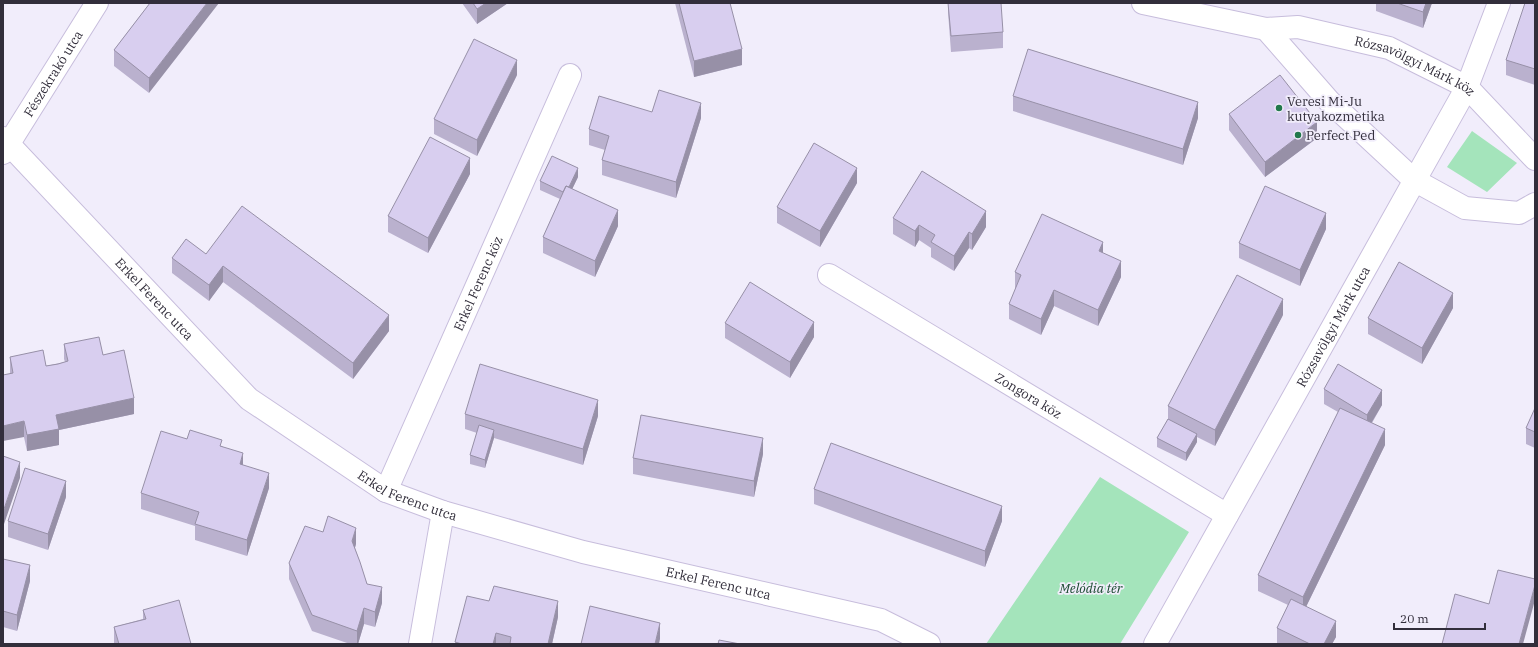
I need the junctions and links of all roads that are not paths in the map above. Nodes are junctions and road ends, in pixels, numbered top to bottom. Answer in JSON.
{"nodes":[{"id":1,"x":97,"y":3,"type":"edge"},
{"id":2,"x":1143,"y":3,"type":"edge"},
{"id":3,"x":1499,"y":3,"type":"edge"},
{"id":4,"x":1266,"y":29,"type":"junction"},
{"id":5,"x":570,"y":74,"type":"dead end"},
{"id":6,"x":1467,"y":87,"type":"junction"},
{"id":7,"x":5,"y":144,"type":"edge"},
{"id":8,"x":1535,"y":159,"type":"edge"},
{"id":9,"x":1414,"y":180,"type":"junction"},
{"id":10,"x":1535,"y":204,"type":"edge"},
{"id":11,"x":829,"y":275,"type":"dead end"},
{"id":12,"x":386,"y":491,"type":"junction"},
{"id":13,"x":443,"y":512,"type":"junction"},
{"id":14,"x":1227,"y":515,"type":"junction"},
{"id":15,"x":420,"y":644,"type":"edge"},
{"id":16,"x":929,"y":644,"type":"edge"},
{"id":17,"x":1156,"y":644,"type":"edge"}],
"edges":[{"from":1,"to":7,"type":"street","name":"Fészekrakó utca"},
{"from":2,"to":4,"type":"street","name":"Rózsavölgyi Márk köz"},
{"from":3,"to":6,"type":"street","name":"Rózsavölgyi Márk utca"},
{"from":4,"to":6,"type":"street","name":"Rózsavölgyi Márk köz"},
{"from":4,"to":9,"type":"street"},
{"from":5,"to":12,"type":"street","name":"Erkel Ferenc köz"},
{"from":6,"to":8,"type":"street","name":"Rózsavölgyi Márk köz"},
{"from":6,"to":9,"type":"street","name":"Rózsavölgyi Márk utca"},
{"from":7,"to":12,"type":"street","name":"Erkel Ferenc utca"},
{"from":9,"to":10,"type":"street"},
{"from":9,"to":14,"type":"street","name":"Rózsavölgyi Márk utca"},
{"from":11,"to":14,"type":"street","name":"Zongora köz"},
{"from":12,"to":13,"type":"street","name":"Erkel Ferenc utca"},
{"from":13,"to":15,"type":"street"},
{"from":13,"to":16,"type":"street","name":"Erkel Ferenc utca"},
{"from":14,"to":17,"type":"street","name":"Rózsavölgyi Márk utca"}]}
